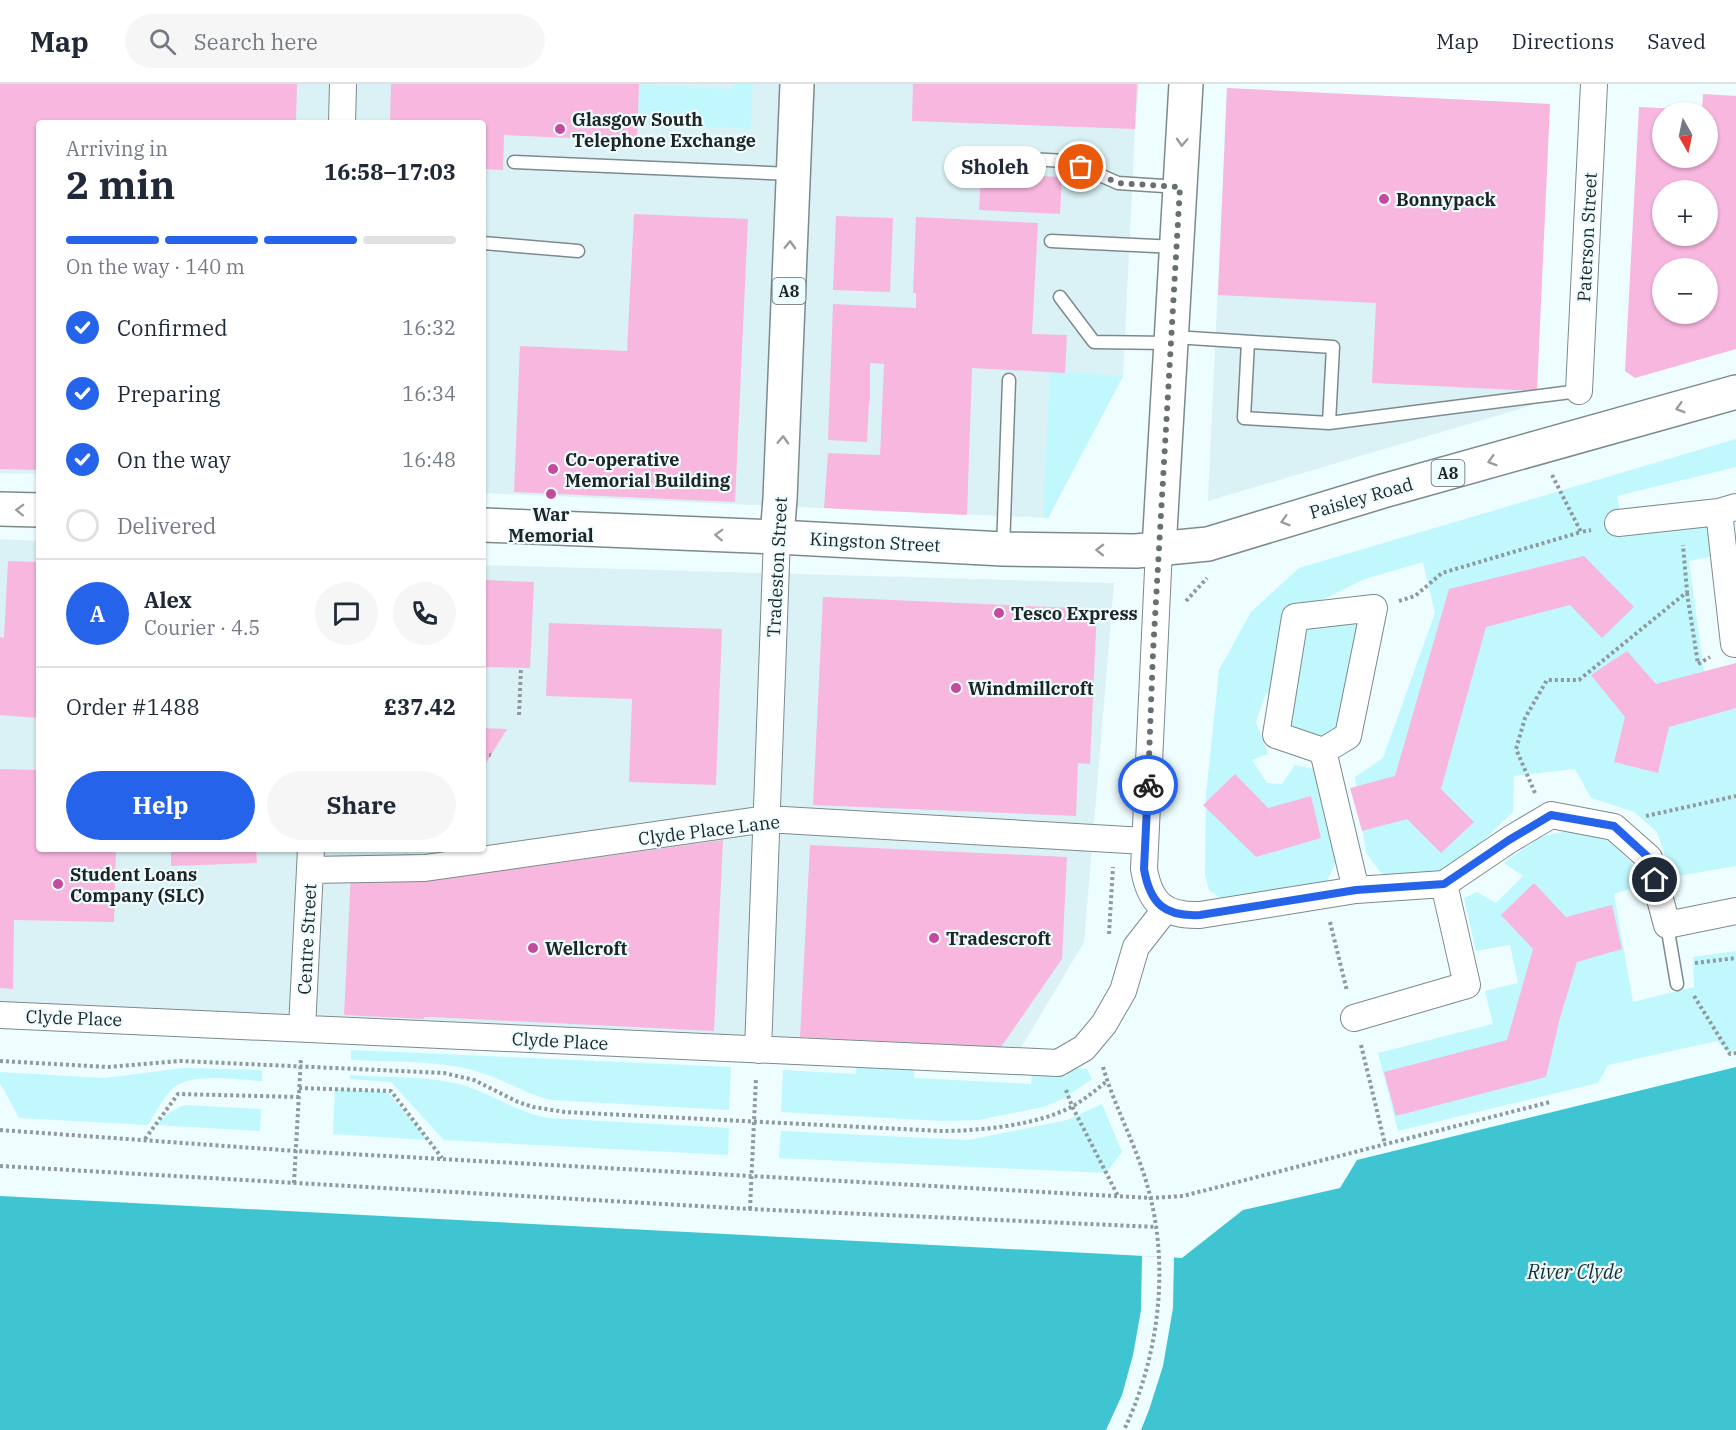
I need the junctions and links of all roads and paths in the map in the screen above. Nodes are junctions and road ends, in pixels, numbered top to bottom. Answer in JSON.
{"nodes":[{"id":1,"x":344,"y":84,"type":"edge"},
{"id":2,"x":797,"y":84,"type":"edge"},
{"id":3,"x":1186,"y":84,"type":"edge"},
{"id":4,"x":1594,"y":84,"type":"edge"},
{"id":5,"x":342,"y":120,"type":"edge"},
{"id":6,"x":1003,"y":158,"type":"dead end"},
{"id":7,"x":514,"y":162,"type":"dead end"},
{"id":8,"x":793,"y":174,"type":"junction"},
{"id":9,"x":1180,"y":187,"type":"junction"},
{"id":10,"x":1051,"y":241,"type":"dead end"},
{"id":11,"x":486,"y":243,"type":"edge"},
{"id":12,"x":1177,"y":247,"type":"junction"},
{"id":13,"x":578,"y":251,"type":"dead end"},
{"id":14,"x":1060,"y":297,"type":"dead end"},
{"id":15,"x":1171,"y":340,"type":"junction"},
{"id":16,"x":1248,"y":342,"type":"junction"},
{"id":17,"x":1009,"y":380,"type":"dead end"},
{"id":18,"x":1579,"y":391,"type":"joint"},
{"id":19,"x":1736,"y":392,"type":"edge"},
{"id":20,"x":1329,"y":423,"type":"junction"},
{"id":21,"x":1551,"y":473,"type":"dead end"},
{"id":22,"x":0,"y":509,"type":"edge"},
{"id":23,"x":1727,"y":509,"type":"edge"},
{"id":24,"x":36,"y":510,"type":"edge"},
{"id":25,"x":1618,"y":524,"type":"joint"},
{"id":26,"x":486,"y":525,"type":"edge"},
{"id":27,"x":1581,"y":532,"type":"junction"},
{"id":28,"x":777,"y":537,"type":"junction"},
{"id":29,"x":1683,"y":541,"type":"dead end"},
{"id":30,"x":1003,"y":549,"type":"junction"},
{"id":31,"x":1159,"y":549,"type":"junction"},
{"id":32,"x":1374,"y":608,"type":"junction"},
{"id":33,"x":1734,"y":644,"type":"dead end"},
{"id":34,"x":521,"y":668,"type":"dead end"},
{"id":35,"x":519,"y":715,"type":"dead end"},
{"id":36,"x":1323,"y":751,"type":"junction"},
{"id":37,"x":486,"y":754,"type":"edge"},
{"id":38,"x":491,"y":755,"type":"dead end"},
{"id":39,"x":1736,"y":796,"type":"edge"},
{"id":40,"x":1546,"y":818,"type":"junction"},
{"id":41,"x":766,"y":819,"type":"junction"},
{"id":42,"x":1623,"y":834,"type":"junction"},
{"id":43,"x":1145,"y":842,"type":"junction"},
{"id":44,"x":310,"y":859,"type":"edge"},
{"id":45,"x":1444,"y":884,"type":"junction"},
{"id":46,"x":1356,"y":890,"type":"junction"},
{"id":47,"x":1324,"y":896,"type":"junction"},
{"id":48,"x":1166,"y":910,"type":"junction"},
{"id":49,"x":1736,"y":911,"type":"edge"},
{"id":50,"x":1667,"y":925,"type":"junction"},
{"id":51,"x":1736,"y":958,"type":"edge"},
{"id":52,"x":1693,"y":963,"type":"dead end"},
{"id":53,"x":1683,"y":986,"type":"joint"},
{"id":54,"x":0,"y":1015,"type":"edge"},
{"id":55,"x":1354,"y":1018,"type":"junction"},
{"id":56,"x":302,"y":1028,"type":"junction"},
{"id":57,"x":758,"y":1050,"type":"junction"},
{"id":58,"x":1736,"y":1053,"type":"edge"},
{"id":59,"x":0,"y":1061,"type":"edge"},
{"id":60,"x":1058,"y":1063,"type":"junction"},
{"id":61,"x":300,"y":1066,"type":"junction"},
{"id":62,"x":299,"y":1088,"type":"junction"},
{"id":63,"x":298,"y":1097,"type":"junction"},
{"id":64,"x":1550,"y":1102,"type":"dead end"},
{"id":65,"x":1072,"y":1106,"type":"junction"},
{"id":66,"x":754,"y":1121,"type":"junction"},
{"id":67,"x":0,"y":1130,"type":"edge"},
{"id":68,"x":145,"y":1140,"type":"junction"},
{"id":69,"x":1385,"y":1144,"type":"junction"},
{"id":70,"x":296,"y":1151,"type":"junction"},
{"id":71,"x":442,"y":1159,"type":"junction"},
{"id":72,"x":0,"y":1166,"type":"edge"},
{"id":73,"x":751,"y":1176,"type":"junction"},
{"id":74,"x":294,"y":1183,"type":"junction"},
{"id":75,"x":1118,"y":1196,"type":"junction"},
{"id":76,"x":1151,"y":1198,"type":"junction"},
{"id":77,"x":750,"y":1209,"type":"junction"},
{"id":78,"x":1157,"y":1227,"type":"junction"},
{"id":79,"x":1124,"y":1430,"type":"edge"}],
"edges":[{"from":1,"to":5,"type":"street"},
{"from":2,"to":8,"type":"main road","name":"Tradeston Street","number":"A8"},
{"from":3,"to":9,"type":"main road","one_way":true},
{"from":4,"to":18,"type":"street","name":"Paterson Street"},
{"from":6,"to":9,"type":"lane"},
{"from":7,"to":8,"type":"lane"},
{"from":28,"to":8,"type":"main road","name":"Tradeston Street","number":"A8","one_way":true},
{"from":9,"to":12,"type":"main road"},
{"from":10,"to":12,"type":"lane"},
{"from":11,"to":13,"type":"lane"},
{"from":12,"to":15,"type":"main road"},
{"from":14,"to":15,"type":"lane"},
{"from":15,"to":16,"type":"lane"},
{"from":15,"to":31,"type":"main road"},
{"from":16,"to":20,"type":"lane"},
{"from":16,"to":20,"type":"lane"},
{"from":17,"to":30,"type":"lane"},
{"from":18,"to":20,"type":"lane"},
{"from":19,"to":31,"type":"main road","name":"Paisley Road","number":"A8","one_way":true},
{"from":21,"to":27,"type":"path"},
{"from":24,"to":22,"type":"main road","one_way":true},
{"from":23,"to":25,"type":"street"},
{"from":23,"to":33,"type":"street"},
{"from":25,"to":27,"type":"path"},
{"from":28,"to":26,"type":"main road","name":"Kingston Street","number":"A8","one_way":true},
{"from":27,"to":32,"type":"path"},
{"from":28,"to":30,"type":"main road","name":"Kingston Street","number":"A8"},
{"from":28,"to":41,"type":"street","name":"Tradeston Street"},
{"from":29,"to":40,"type":"path"},
{"from":31,"to":30,"type":"main road","name":"Kingston Street","number":"A8","one_way":true},
{"from":31,"to":43,"type":"street"},
{"from":32,"to":36,"type":"street"},
{"from":32,"to":36,"type":"street"},
{"from":34,"to":35,"type":"path"},
{"from":36,"to":46,"type":"street"},
{"from":37,"to":38,"type":"path"},
{"from":39,"to":42,"type":"path"},
{"from":40,"to":42,"type":"street"},
{"from":40,"to":45,"type":"street"},
{"from":41,"to":43,"type":"street","name":"Clyde Place Lane"},
{"from":41,"to":44,"type":"street","name":"Clyde Place Lane"},
{"from":41,"to":57,"type":"street","name":"Tradeston Street"},
{"from":42,"to":50,"type":"street"},
{"from":43,"to":48,"type":"street"},
{"from":44,"to":56,"type":"street","name":"Centre Street"},
{"from":45,"to":46,"type":"street"},
{"from":45,"to":55,"type":"street"},
{"from":46,"to":47,"type":"street"},
{"from":47,"to":48,"type":"street"},
{"from":47,"to":55,"type":"path"},
{"from":48,"to":60,"type":"street"},
{"from":49,"to":50,"type":"street"},
{"from":50,"to":53,"type":"lane"},
{"from":51,"to":52,"type":"path"},
{"from":53,"to":58,"type":"path"},
{"from":54,"to":56,"type":"street","name":"Clyde Place"},
{"from":55,"to":69,"type":"path"},
{"from":56,"to":57,"type":"street","name":"Clyde Place"},
{"from":56,"to":61,"type":"path"},
{"from":57,"to":60,"type":"street","name":"Clyde Place"},
{"from":57,"to":66,"type":"path"},
{"from":59,"to":61,"type":"path"},
{"from":60,"to":65,"type":"path"},
{"from":61,"to":62,"type":"path"},
{"from":61,"to":66,"type":"path"},
{"from":62,"to":63,"type":"path"},
{"from":62,"to":71,"type":"path"},
{"from":63,"to":68,"type":"path"},
{"from":63,"to":70,"type":"path"},
{"from":64,"to":69,"type":"path"},
{"from":65,"to":66,"type":"path"},
{"from":65,"to":75,"type":"path"},
{"from":65,"to":76,"type":"path"},
{"from":66,"to":73,"type":"path"},
{"from":67,"to":68,"type":"path"},
{"from":68,"to":70,"type":"path"},
{"from":69,"to":76,"type":"path"},
{"from":70,"to":71,"type":"path"},
{"from":70,"to":74,"type":"path"},
{"from":71,"to":73,"type":"path"},
{"from":72,"to":74,"type":"path"},
{"from":73,"to":75,"type":"path"},
{"from":73,"to":77,"type":"path"},
{"from":74,"to":77,"type":"path"},
{"from":75,"to":76,"type":"path"},
{"from":76,"to":78,"type":"path"},
{"from":77,"to":78,"type":"path"},
{"from":78,"to":79,"type":"path"}]}
